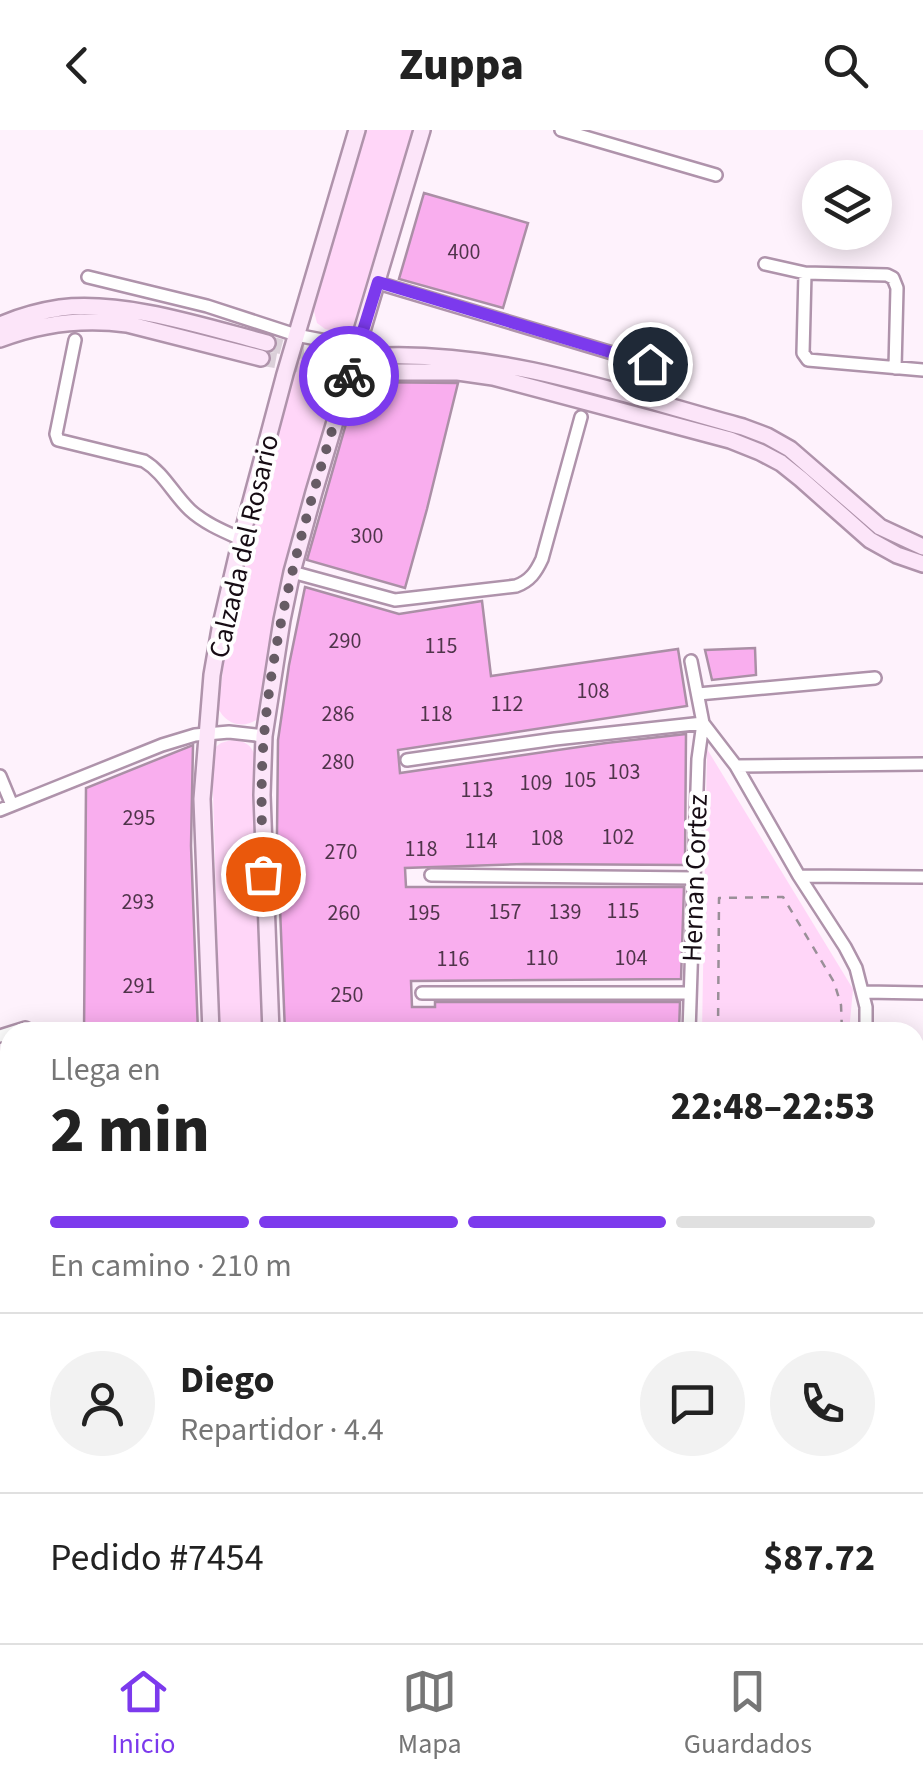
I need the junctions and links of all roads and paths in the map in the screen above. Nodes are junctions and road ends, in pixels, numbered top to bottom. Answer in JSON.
{"nodes":[{"id":1,"x":357,"y":130,"type":"edge"},
{"id":2,"x":422,"y":130,"type":"edge"},
{"id":3,"x":561,"y":130,"type":"edge"},
{"id":4,"x":716,"y":175,"type":"dead end"},
{"id":5,"x":765,"y":264,"type":"dead end"},
{"id":6,"x":805,"y":273,"type":"junction"},
{"id":7,"x":88,"y":277,"type":"dead end"},
{"id":8,"x":378,"y":282,"type":"junction"},
{"id":9,"x":0,"y":324,"type":"edge"},
{"id":10,"x":296,"y":335,"type":"junction"},
{"id":11,"x":0,"y":339,"type":"edge"},
{"id":12,"x":75,"y":340,"type":"dead end"},
{"id":13,"x":358,"y":347,"type":"junction"},
{"id":14,"x":650,"y":364,"type":"dead end"},
{"id":15,"x":895,"y":368,"type":"junction"},
{"id":16,"x":923,"y":370,"type":"edge"},
{"id":17,"x":581,"y":417,"type":"dead end"},
{"id":18,"x":240,"y":539,"type":"junction"},
{"id":19,"x":923,"y":548,"type":"edge"},
{"id":20,"x":923,"y":564,"type":"edge"},
{"id":21,"x":292,"y":572,"type":"junction"},
{"id":22,"x":691,"y":661,"type":"dead end"},
{"id":23,"x":874,"y":678,"type":"dead end"},
{"id":24,"x":698,"y":694,"type":"junction"},
{"id":25,"x":703,"y":723,"type":"junction"},
{"id":26,"x":208,"y":732,"type":"junction"},
{"id":27,"x":264,"y":736,"type":"junction"},
{"id":28,"x":407,"y":760,"type":"dead end"},
{"id":29,"x":923,"y":764,"type":"edge"},
{"id":30,"x":736,"y":766,"type":"junction"},
{"id":31,"x":0,"y":776,"type":"edge"},
{"id":32,"x":6,"y":808,"type":"edge"},
{"id":33,"x":430,"y":875,"type":"dead end"},
{"id":34,"x":799,"y":876,"type":"junction"},
{"id":35,"x":923,"y":877,"type":"edge"},
{"id":36,"x":694,"y":878,"type":"junction"},
{"id":37,"x":864,"y":992,"type":"junction"},
{"id":38,"x":923,"y":992,"type":"edge"},
{"id":39,"x":422,"y":993,"type":"dead end"},
{"id":40,"x":689,"y":993,"type":"junction"},
{"id":41,"x":211,"y":1022,"type":"edge"},
{"id":42,"x":271,"y":1022,"type":"edge"},
{"id":43,"x":689,"y":1022,"type":"edge"},
{"id":44,"x":718,"y":1022,"type":"edge"},
{"id":45,"x":841,"y":1022,"type":"edge"},
{"id":46,"x":866,"y":1022,"type":"edge"}],
"edges":[{"from":1,"to":10,"type":"street","name":"Calzada del Rosario"},
{"from":2,"to":8,"type":"street","name":"Calzada del Rosario"},
{"from":3,"to":4,"type":"street"},
{"from":5,"to":6,"type":"street"},
{"from":6,"to":15,"type":"street"},
{"from":6,"to":15,"type":"street"},
{"from":7,"to":10,"type":"street"},
{"from":8,"to":13,"type":"street","name":"Calzada del Rosario"},
{"from":8,"to":14,"type":"street"},
{"from":9,"to":11,"type":"street"},
{"from":10,"to":13,"type":"street"},
{"from":10,"to":18,"type":"street","name":"Calzada del Rosario"},
{"from":12,"to":18,"type":"street"},
{"from":13,"to":21,"type":"street","name":"Calzada del Rosario"},
{"from":15,"to":16,"type":"street"},
{"from":17,"to":21,"type":"street"},
{"from":18,"to":26,"type":"street","name":"Calzada del Rosario"},
{"from":19,"to":20,"type":"street"},
{"from":21,"to":27,"type":"street","name":"Calzada del Rosario"},
{"from":22,"to":24,"type":"street"},
{"from":23,"to":24,"type":"street"},
{"from":24,"to":25,"type":"street"},
{"from":25,"to":28,"type":"street"},
{"from":25,"to":30,"type":"street"},
{"from":25,"to":36,"type":"street","name":"Hernan Cortez"},
{"from":26,"to":27,"type":"street"},
{"from":26,"to":32,"type":"street"},
{"from":26,"to":41,"type":"street","name":"Calzada del Rosario"},
{"from":27,"to":42,"type":"street","name":"Calzada del Rosario"},
{"from":29,"to":30,"type":"street"},
{"from":30,"to":34,"type":"street"},
{"from":31,"to":32,"type":"street"},
{"from":33,"to":36,"type":"street"},
{"from":34,"to":35,"type":"street"},
{"from":34,"to":37,"type":"street"},
{"from":36,"to":40,"type":"street","name":"Hernan Cortez"},
{"from":37,"to":38,"type":"street"},
{"from":37,"to":46,"type":"street"},
{"from":39,"to":40,"type":"street"},
{"from":40,"to":43,"type":"street","name":"Hernan Cortez"},
{"from":44,"to":45,"type":"path"}]}
